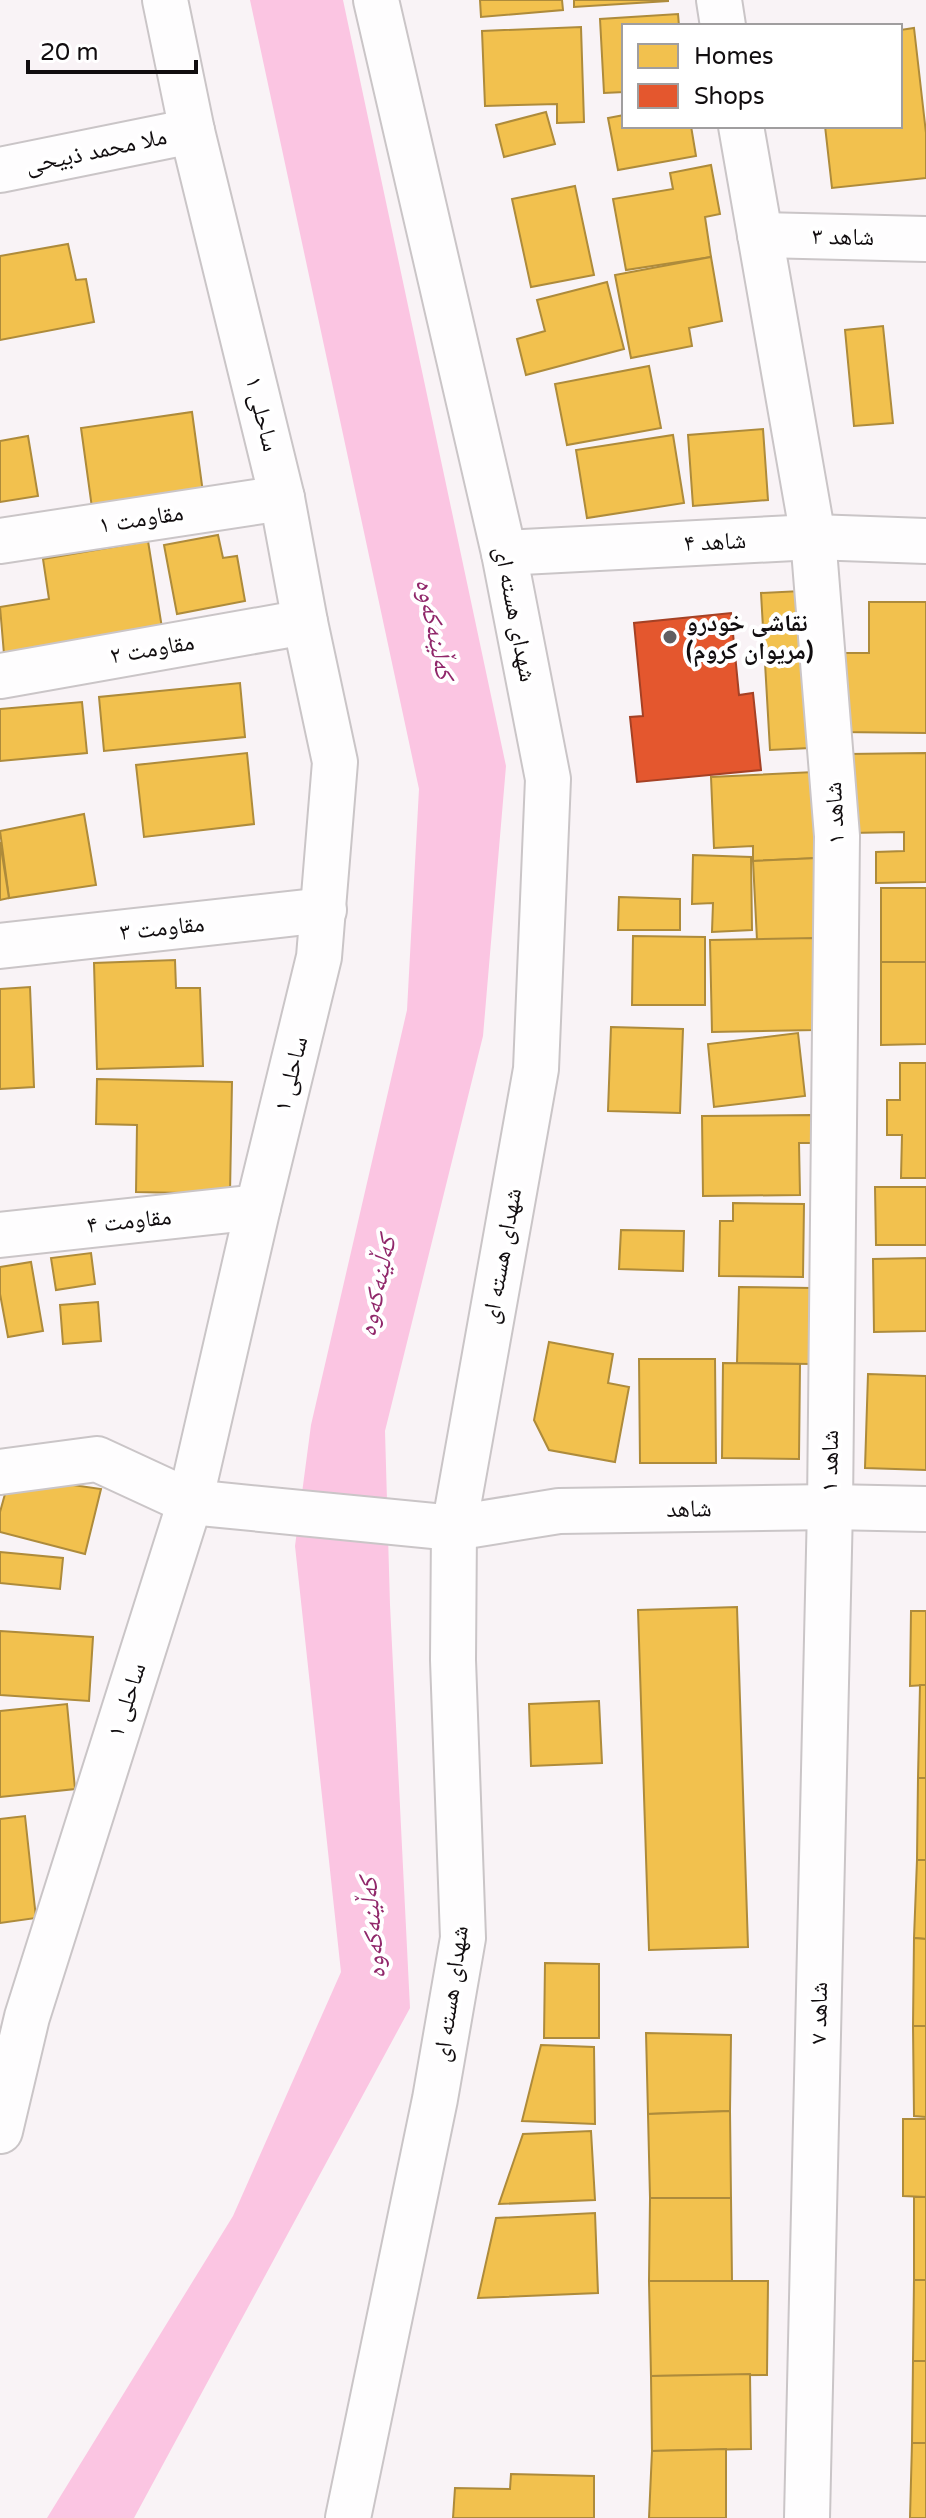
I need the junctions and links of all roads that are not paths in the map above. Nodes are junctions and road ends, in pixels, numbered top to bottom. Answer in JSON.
{"nodes":[{"id":1,"x":165,"y":0,"type":"edge"},
{"id":2,"x":376,"y":0,"type":"edge"},
{"id":3,"x":719,"y":0,"type":"edge"},
{"id":4,"x":723,"y":24,"type":"edge"},
{"id":5,"x":741,"y":128,"type":"edge"},
{"id":6,"x":192,"y":131,"type":"junction"},
{"id":7,"x":0,"y":170,"type":"edge"},
{"id":8,"x":760,"y":235,"type":"junction"},
{"id":9,"x":926,"y":239,"type":"edge"},
{"id":10,"x":282,"y":498,"type":"junction"},
{"id":11,"x":813,"y":537,"type":"junction"},
{"id":12,"x":0,"y":541,"type":"edge"},
{"id":13,"x":926,"y":541,"type":"edge"},
{"id":14,"x":504,"y":553,"type":"junction"},
{"id":15,"x":305,"y":622,"type":"junction"},
{"id":16,"x":0,"y":676,"type":"edge"},
{"id":17,"x":324,"y":910,"type":"junction"},
{"id":18,"x":0,"y":946,"type":"edge"},
{"id":19,"x":258,"y":1207,"type":"junction"},
{"id":20,"x":0,"y":1235,"type":"edge"},
{"id":21,"x":0,"y":1472,"type":"edge"},
{"id":22,"x":190,"y":1502,"type":"junction"},
{"id":23,"x":830,"y":1507,"type":"junction"},
{"id":24,"x":926,"y":1509,"type":"edge"},
{"id":25,"x":454,"y":1528,"type":"junction"},
{"id":26,"x":13,"y":2018,"type":"edge"},
{"id":27,"x":0,"y":2131,"type":"edge"},
{"id":28,"x":348,"y":2518,"type":"edge"},
{"id":29,"x":807,"y":2518,"type":"edge"}],
"edges":[{"from":1,"to":6,"type":"street","name":"ساحلی ۱"},
{"from":2,"to":14,"type":"street","name":"شهدای هسته ای"},
{"from":3,"to":4,"type":"street"},
{"from":5,"to":8,"type":"street","name":"شاهد ۱"},
{"from":6,"to":7,"type":"street","name":"ملا محمد ذبیحی"},
{"from":6,"to":10,"type":"street","name":"ساحلی ۱"},
{"from":8,"to":9,"type":"street","name":"شاهد ۳"},
{"from":8,"to":11,"type":"street","name":"شاهد ۱"},
{"from":10,"to":12,"type":"street","name":"مقاومت ۱"},
{"from":10,"to":15,"type":"street","name":"ساحلی ۱"},
{"from":11,"to":13,"type":"street","name":"شاهد ۴"},
{"from":11,"to":14,"type":"street","name":"شاهد ۴"},
{"from":11,"to":23,"type":"street","name":"شاهد ۱"},
{"from":14,"to":25,"type":"street","name":"شهدای هسته ای"},
{"from":15,"to":16,"type":"street","name":"مقاومت ۲"},
{"from":15,"to":17,"type":"street","name":"ساحلی ۱"},
{"from":17,"to":18,"type":"street","name":"مقاومت ۳"},
{"from":17,"to":19,"type":"street","name":"ساحلی ۱"},
{"from":19,"to":20,"type":"street","name":"مقاومت ۴"},
{"from":19,"to":22,"type":"street","name":"ساحلی ۱"},
{"from":21,"to":22,"type":"street","name":"شاهد"},
{"from":22,"to":25,"type":"street","name":"شاهد"},
{"from":22,"to":26,"type":"street","name":"ساحلی ۱"},
{"from":23,"to":24,"type":"street","name":"شاهد"},
{"from":23,"to":25,"type":"street","name":"شاهد"},
{"from":23,"to":29,"type":"street","name":"شاهد ۷"},
{"from":25,"to":28,"type":"street","name":"شهدای هسته ای"},
{"from":26,"to":27,"type":"street","name":"ساحلی ۱"}]}
